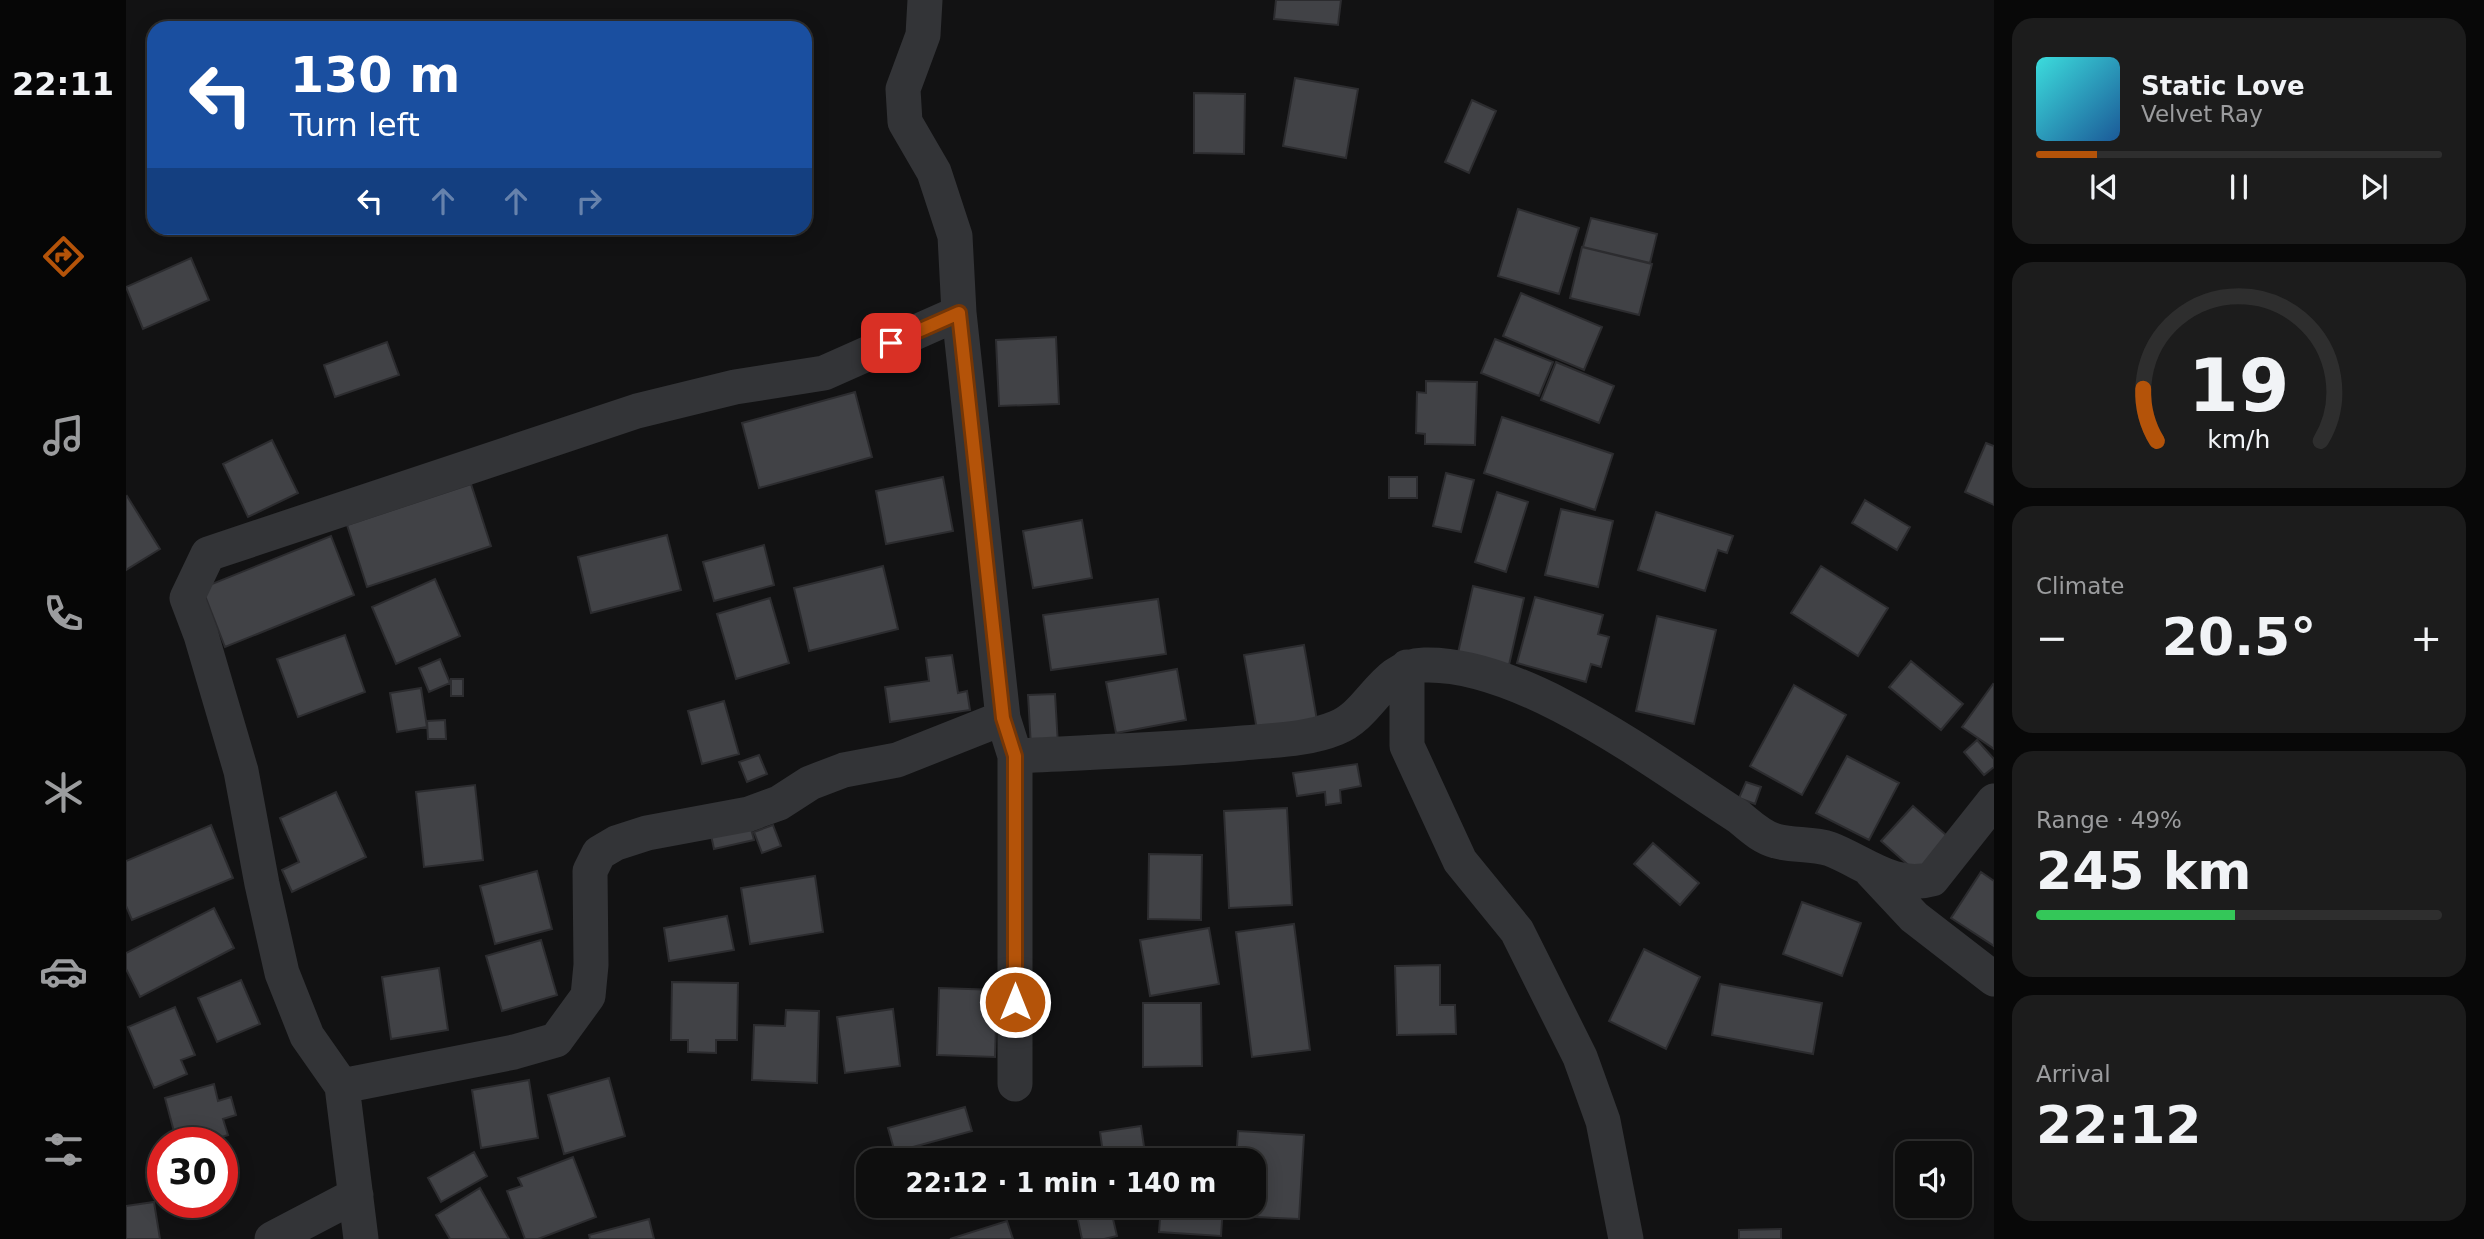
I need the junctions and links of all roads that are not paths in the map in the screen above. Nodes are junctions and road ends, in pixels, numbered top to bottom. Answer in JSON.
{"nodes":[{"id":1,"x":925,"y":0,"type":"edge"},
{"id":2,"x":959,"y":313,"type":"junction"},
{"id":3,"x":1407,"y":667,"type":"junction"},
{"id":4,"x":1003,"y":718,"type":"junction"},
{"id":5,"x":1015,"y":756,"type":"junction"},
{"id":6,"x":1994,"y":801,"type":"edge"},
{"id":7,"x":1869,"y":869,"type":"junction"},
{"id":8,"x":1994,"y":979,"type":"edge"},
{"id":9,"x":1015,"y":1084,"type":"dead end"},
{"id":10,"x":342,"y":1086,"type":"junction"},
{"id":11,"x":356,"y":1195,"type":"junction"},
{"id":12,"x":272,"y":1239,"type":"edge"},
{"id":13,"x":361,"y":1239,"type":"edge"},
{"id":14,"x":1626,"y":1239,"type":"edge"}],
"edges":[{"from":1,"to":2,"type":"street"},
{"from":2,"to":4,"type":"street"},
{"from":2,"to":10,"type":"street"},
{"from":3,"to":5,"type":"street"},
{"from":3,"to":7,"type":"street"},
{"from":3,"to":14,"type":"street"},
{"from":4,"to":5,"type":"street"},
{"from":4,"to":10,"type":"street"},
{"from":5,"to":9,"type":"street"},
{"from":6,"to":7,"type":"street"},
{"from":7,"to":8,"type":"street"},
{"from":10,"to":11,"type":"street"},
{"from":11,"to":12,"type":"street"},
{"from":11,"to":13,"type":"street"}]}
